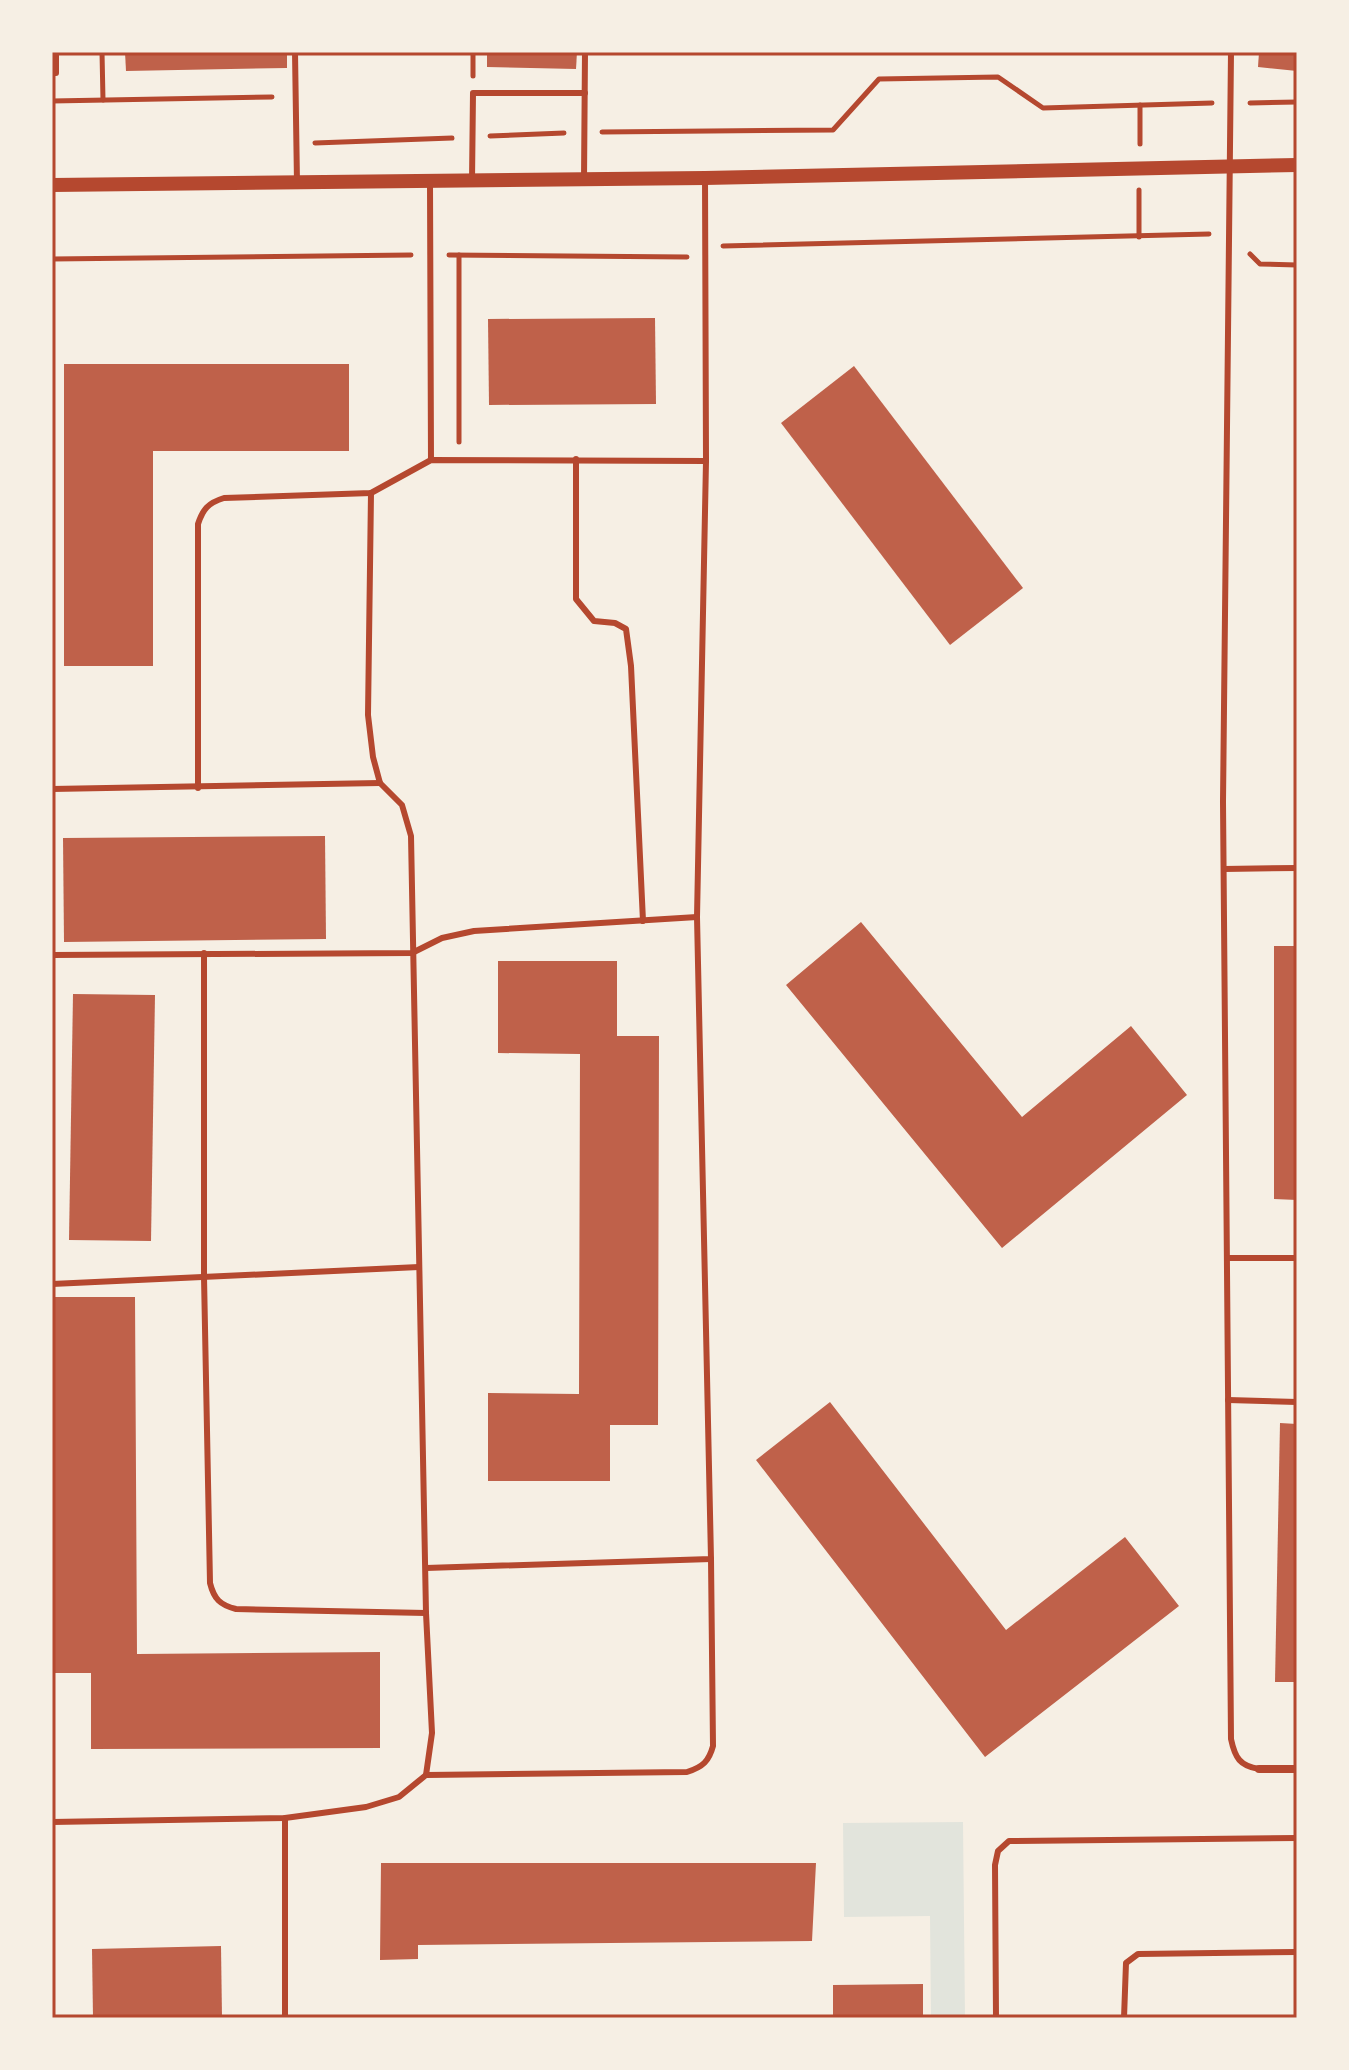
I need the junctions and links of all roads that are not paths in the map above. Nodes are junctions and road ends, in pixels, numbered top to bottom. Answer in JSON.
{"nodes":[{"id":1,"x":56,"y":52,"type":"edge"},
{"id":2,"x":295,"y":52,"type":"edge"},
{"id":3,"x":585,"y":52,"type":"edge"},
{"id":4,"x":1231,"y":52,"type":"edge"},
{"id":5,"x":52,"y":73,"type":"edge"},
{"id":6,"x":585,"y":93,"type":"junction"},
{"id":7,"x":1231,"y":165,"type":"junction"},
{"id":8,"x":1297,"y":165,"type":"edge"},
{"id":9,"x":705,"y":178,"type":"junction"},
{"id":10,"x":584,"y":180,"type":"junction"},
{"id":11,"x":430,"y":181,"type":"junction"},
{"id":12,"x":472,"y":181,"type":"junction"},
{"id":13,"x":297,"y":183,"type":"junction"},
{"id":14,"x":52,"y":185,"type":"edge"},
{"id":15,"x":576,"y":459,"type":"junction"},
{"id":16,"x":431,"y":460,"type":"junction"},
{"id":17,"x":706,"y":461,"type":"junction"},
{"id":18,"x":371,"y":493,"type":"junction"},
{"id":19,"x":380,"y":783,"type":"junction"},
{"id":20,"x":198,"y":788,"type":"junction"},
{"id":21,"x":52,"y":789,"type":"edge"},
{"id":22,"x":1297,"y":868,"type":"edge"},
{"id":23,"x":1224,"y":869,"type":"junction"},
{"id":24,"x":697,"y":917,"type":"junction"},
{"id":25,"x":643,"y":921,"type":"junction"},
{"id":26,"x":204,"y":953,"type":"junction"},
{"id":27,"x":412,"y":953,"type":"junction"},
{"id":28,"x":52,"y":955,"type":"edge"},
{"id":29,"x":1227,"y":1258,"type":"junction"},
{"id":30,"x":1297,"y":1258,"type":"edge"},
{"id":31,"x":419,"y":1267,"type":"junction"},
{"id":32,"x":204,"y":1277,"type":"junction"},
{"id":33,"x":52,"y":1284,"type":"edge"},
{"id":34,"x":1228,"y":1400,"type":"junction"},
{"id":35,"x":1297,"y":1402,"type":"edge"},
{"id":36,"x":711,"y":1559,"type":"junction"},
{"id":37,"x":426,"y":1568,"type":"junction"},
{"id":38,"x":426,"y":1613,"type":"junction"},
{"id":39,"x":1259,"y":1769,"type":"joint"},
{"id":40,"x":1297,"y":1769,"type":"edge"},
{"id":41,"x":426,"y":1775,"type":"junction"},
{"id":42,"x":285,"y":1818,"type":"junction"},
{"id":43,"x":52,"y":1822,"type":"edge"},
{"id":44,"x":1297,"y":1838,"type":"edge"},
{"id":45,"x":1297,"y":1952,"type":"edge"},
{"id":46,"x":285,"y":2018,"type":"edge"},
{"id":47,"x":996,"y":2018,"type":"edge"},
{"id":48,"x":1124,"y":2018,"type":"edge"}],
"edges":[{"from":1,"to":5,"type":"lane"},
{"from":2,"to":13,"type":"lane"},
{"from":3,"to":6,"type":"lane"},
{"from":4,"to":7,"type":"lane"},
{"from":6,"to":10,"type":"lane"},
{"from":6,"to":12,"type":"lane"},
{"from":7,"to":8,"type":"street"},
{"from":7,"to":9,"type":"street"},
{"from":7,"to":23,"type":"lane"},
{"from":9,"to":10,"type":"street"},
{"from":9,"to":17,"type":"lane"},
{"from":10,"to":12,"type":"street"},
{"from":11,"to":12,"type":"street"},
{"from":11,"to":13,"type":"street"},
{"from":11,"to":16,"type":"lane"},
{"from":13,"to":14,"type":"street"},
{"from":15,"to":16,"type":"lane"},
{"from":15,"to":17,"type":"lane"},
{"from":15,"to":25,"type":"lane"},
{"from":16,"to":18,"type":"lane"},
{"from":17,"to":24,"type":"lane"},
{"from":18,"to":19,"type":"lane"},
{"from":18,"to":20,"type":"lane"},
{"from":19,"to":20,"type":"lane"},
{"from":19,"to":27,"type":"lane"},
{"from":20,"to":21,"type":"lane"},
{"from":22,"to":23,"type":"lane"},
{"from":23,"to":29,"type":"lane"},
{"from":24,"to":25,"type":"lane"},
{"from":24,"to":36,"type":"lane"},
{"from":25,"to":27,"type":"lane"},
{"from":26,"to":27,"type":"lane"},
{"from":26,"to":28,"type":"lane"},
{"from":26,"to":32,"type":"lane"},
{"from":27,"to":31,"type":"lane"},
{"from":29,"to":30,"type":"lane"},
{"from":29,"to":34,"type":"lane"},
{"from":31,"to":32,"type":"lane"},
{"from":31,"to":37,"type":"lane"},
{"from":32,"to":33,"type":"lane"},
{"from":32,"to":38,"type":"lane"},
{"from":34,"to":35,"type":"lane"},
{"from":34,"to":39,"type":"lane"},
{"from":36,"to":37,"type":"lane"},
{"from":36,"to":41,"type":"lane"},
{"from":37,"to":38,"type":"lane"},
{"from":38,"to":41,"type":"lane"},
{"from":39,"to":40,"type":"street"},
{"from":41,"to":42,"type":"lane"},
{"from":42,"to":43,"type":"lane"},
{"from":42,"to":46,"type":"lane"},
{"from":44,"to":47,"type":"lane"},
{"from":45,"to":48,"type":"lane"}]}
